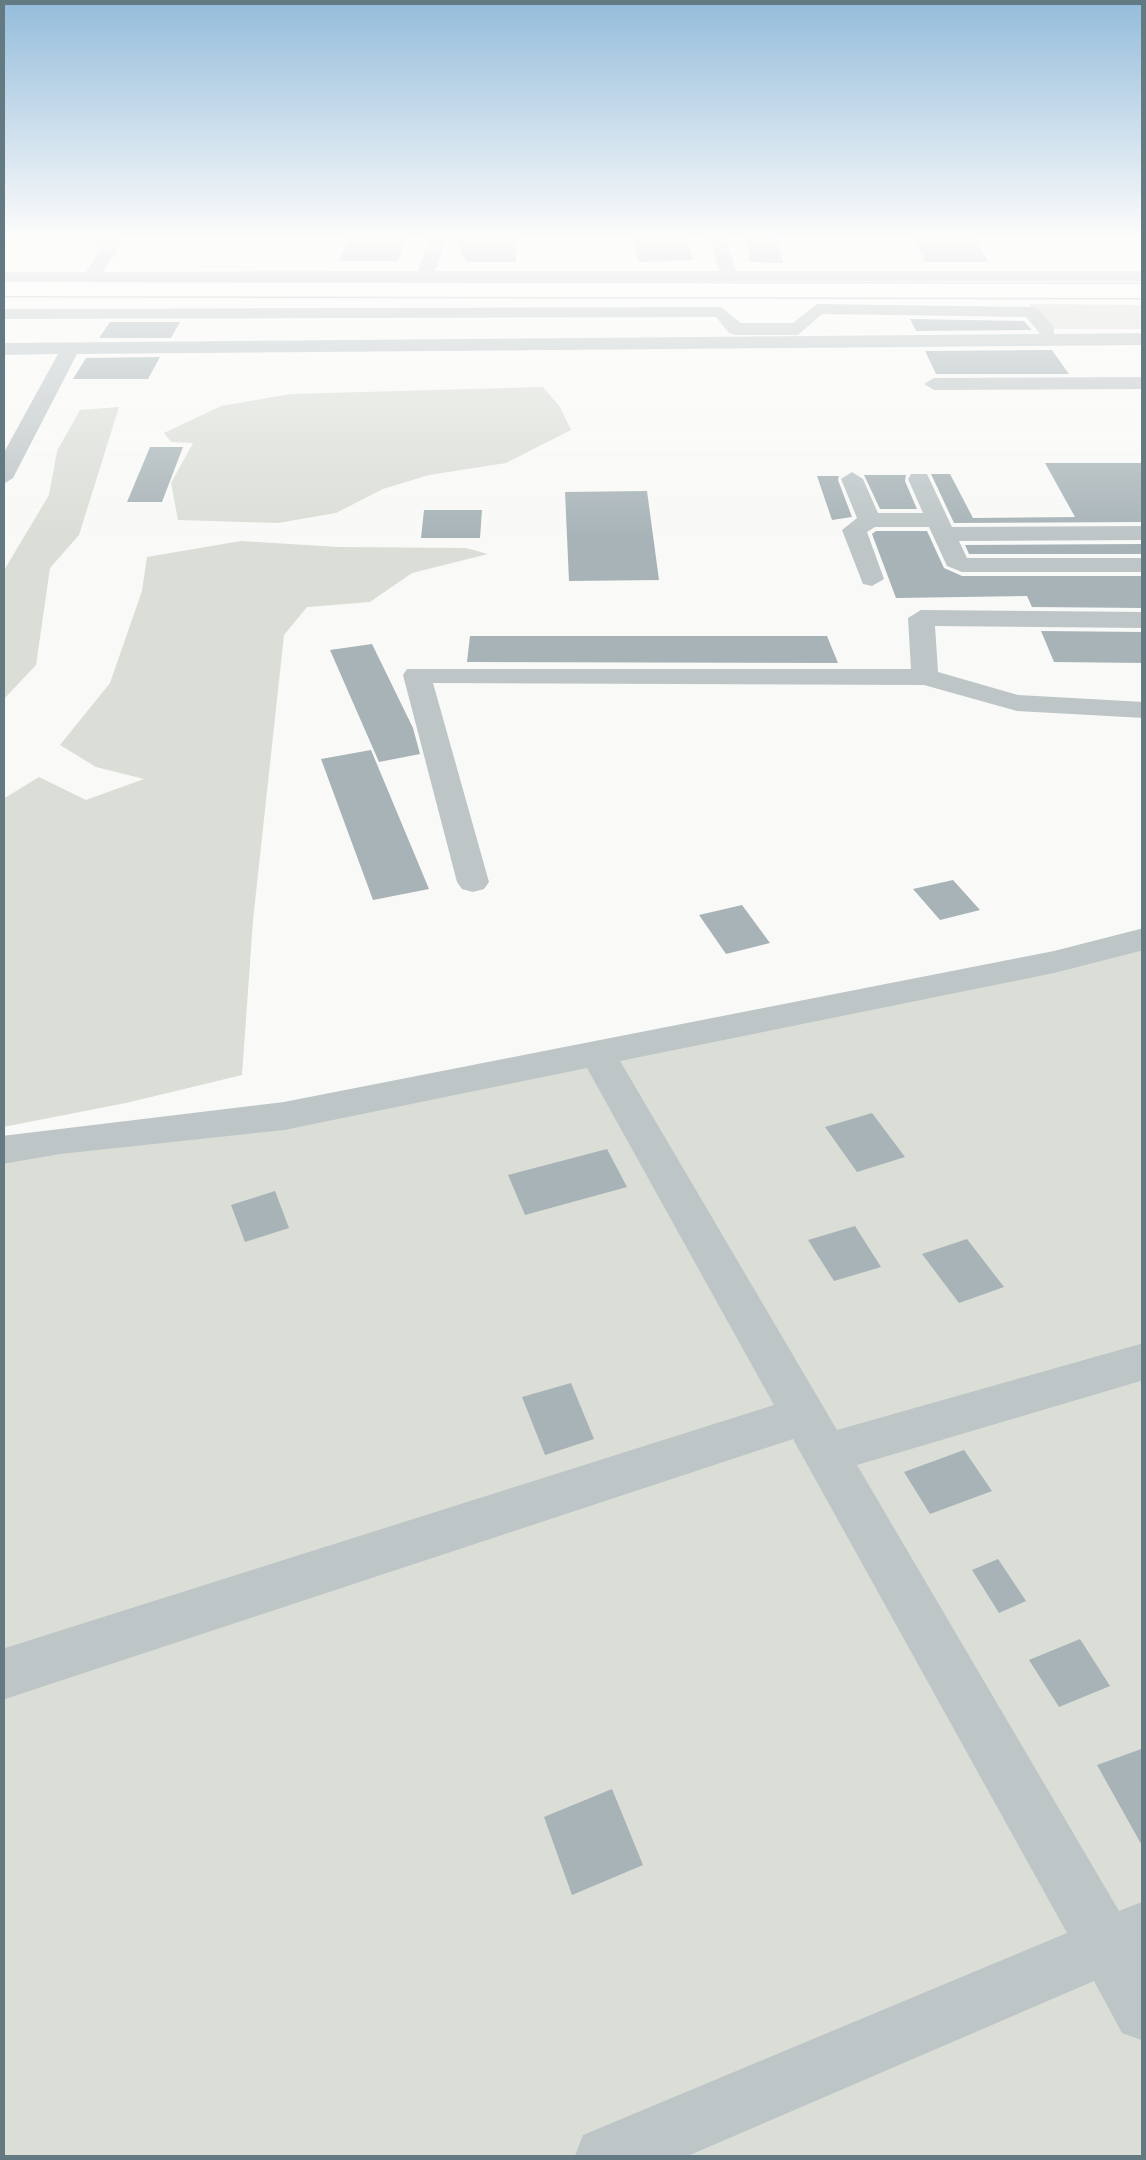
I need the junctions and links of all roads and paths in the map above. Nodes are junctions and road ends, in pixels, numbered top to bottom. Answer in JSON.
{"nodes":[{"id":1,"x":756,"y":336,"type":"edge"},
{"id":2,"x":870,"y":336,"type":"edge"},
{"id":3,"x":1144,"y":339,"type":"edge"},
{"id":4,"x":70,"y":348,"type":"junction"},
{"id":5,"x":2,"y":349,"type":"edge"},
{"id":6,"x":1144,"y":383,"type":"edge"},
{"id":7,"x":934,"y":384,"type":"dead end"},
{"id":8,"x":2,"y":478,"type":"edge"},
{"id":9,"x":852,"y":479,"type":"dead end"},
{"id":10,"x":919,"y":479,"type":"dead end"},
{"id":11,"x":870,"y":520,"type":"junction"},
{"id":12,"x":940,"y":527,"type":"junction"},
{"id":13,"x":1144,"y":534,"type":"edge"},
{"id":14,"x":1144,"y":564,"type":"edge"},
{"id":15,"x":872,"y":580,"type":"dead end"},
{"id":16,"x":1144,"y":620,"type":"edge"},
{"id":17,"x":925,"y":678,"type":"junction"},
{"id":18,"x":1144,"y":710,"type":"edge"},
{"id":19,"x":473,"y":882,"type":"dead end"},
{"id":20,"x":1144,"y":939,"type":"edge"},
{"id":21,"x":598,"y":1055,"type":"junction"},
{"id":22,"x":2,"y":1150,"type":"edge"},
{"id":23,"x":1144,"y":1361,"type":"edge"},
{"id":24,"x":813,"y":1435,"type":"junction"},
{"id":25,"x":2,"y":1675,"type":"edge"},
{"id":26,"x":1125,"y":1937,"type":"edge"},
{"id":27,"x":1144,"y":2012,"type":"edge"},
{"id":28,"x":606,"y":2158,"type":"edge"}],
"edges":[{"from":1,"to":4,"type":"street"},
{"from":2,"to":3,"type":"street"},
{"from":4,"to":5,"type":"street"},
{"from":4,"to":8,"type":"street"},
{"from":6,"to":7,"type":"street"},
{"from":9,"to":11,"type":"street"},
{"from":10,"to":12,"type":"street"},
{"from":11,"to":12,"type":"street"},
{"from":11,"to":15,"type":"street"},
{"from":12,"to":13,"type":"street"},
{"from":12,"to":14,"type":"street"},
{"from":16,"to":17,"type":"street"},
{"from":17,"to":18,"type":"street"},
{"from":17,"to":19,"type":"street"},
{"from":20,"to":21,"type":"street"},
{"from":21,"to":22,"type":"street"},
{"from":21,"to":24,"type":"street"},
{"from":23,"to":24,"type":"street"},
{"from":24,"to":25,"type":"street"},
{"from":24,"to":26,"type":"street"},
{"from":26,"to":27,"type":"street"},
{"from":26,"to":28,"type":"street"}]}
